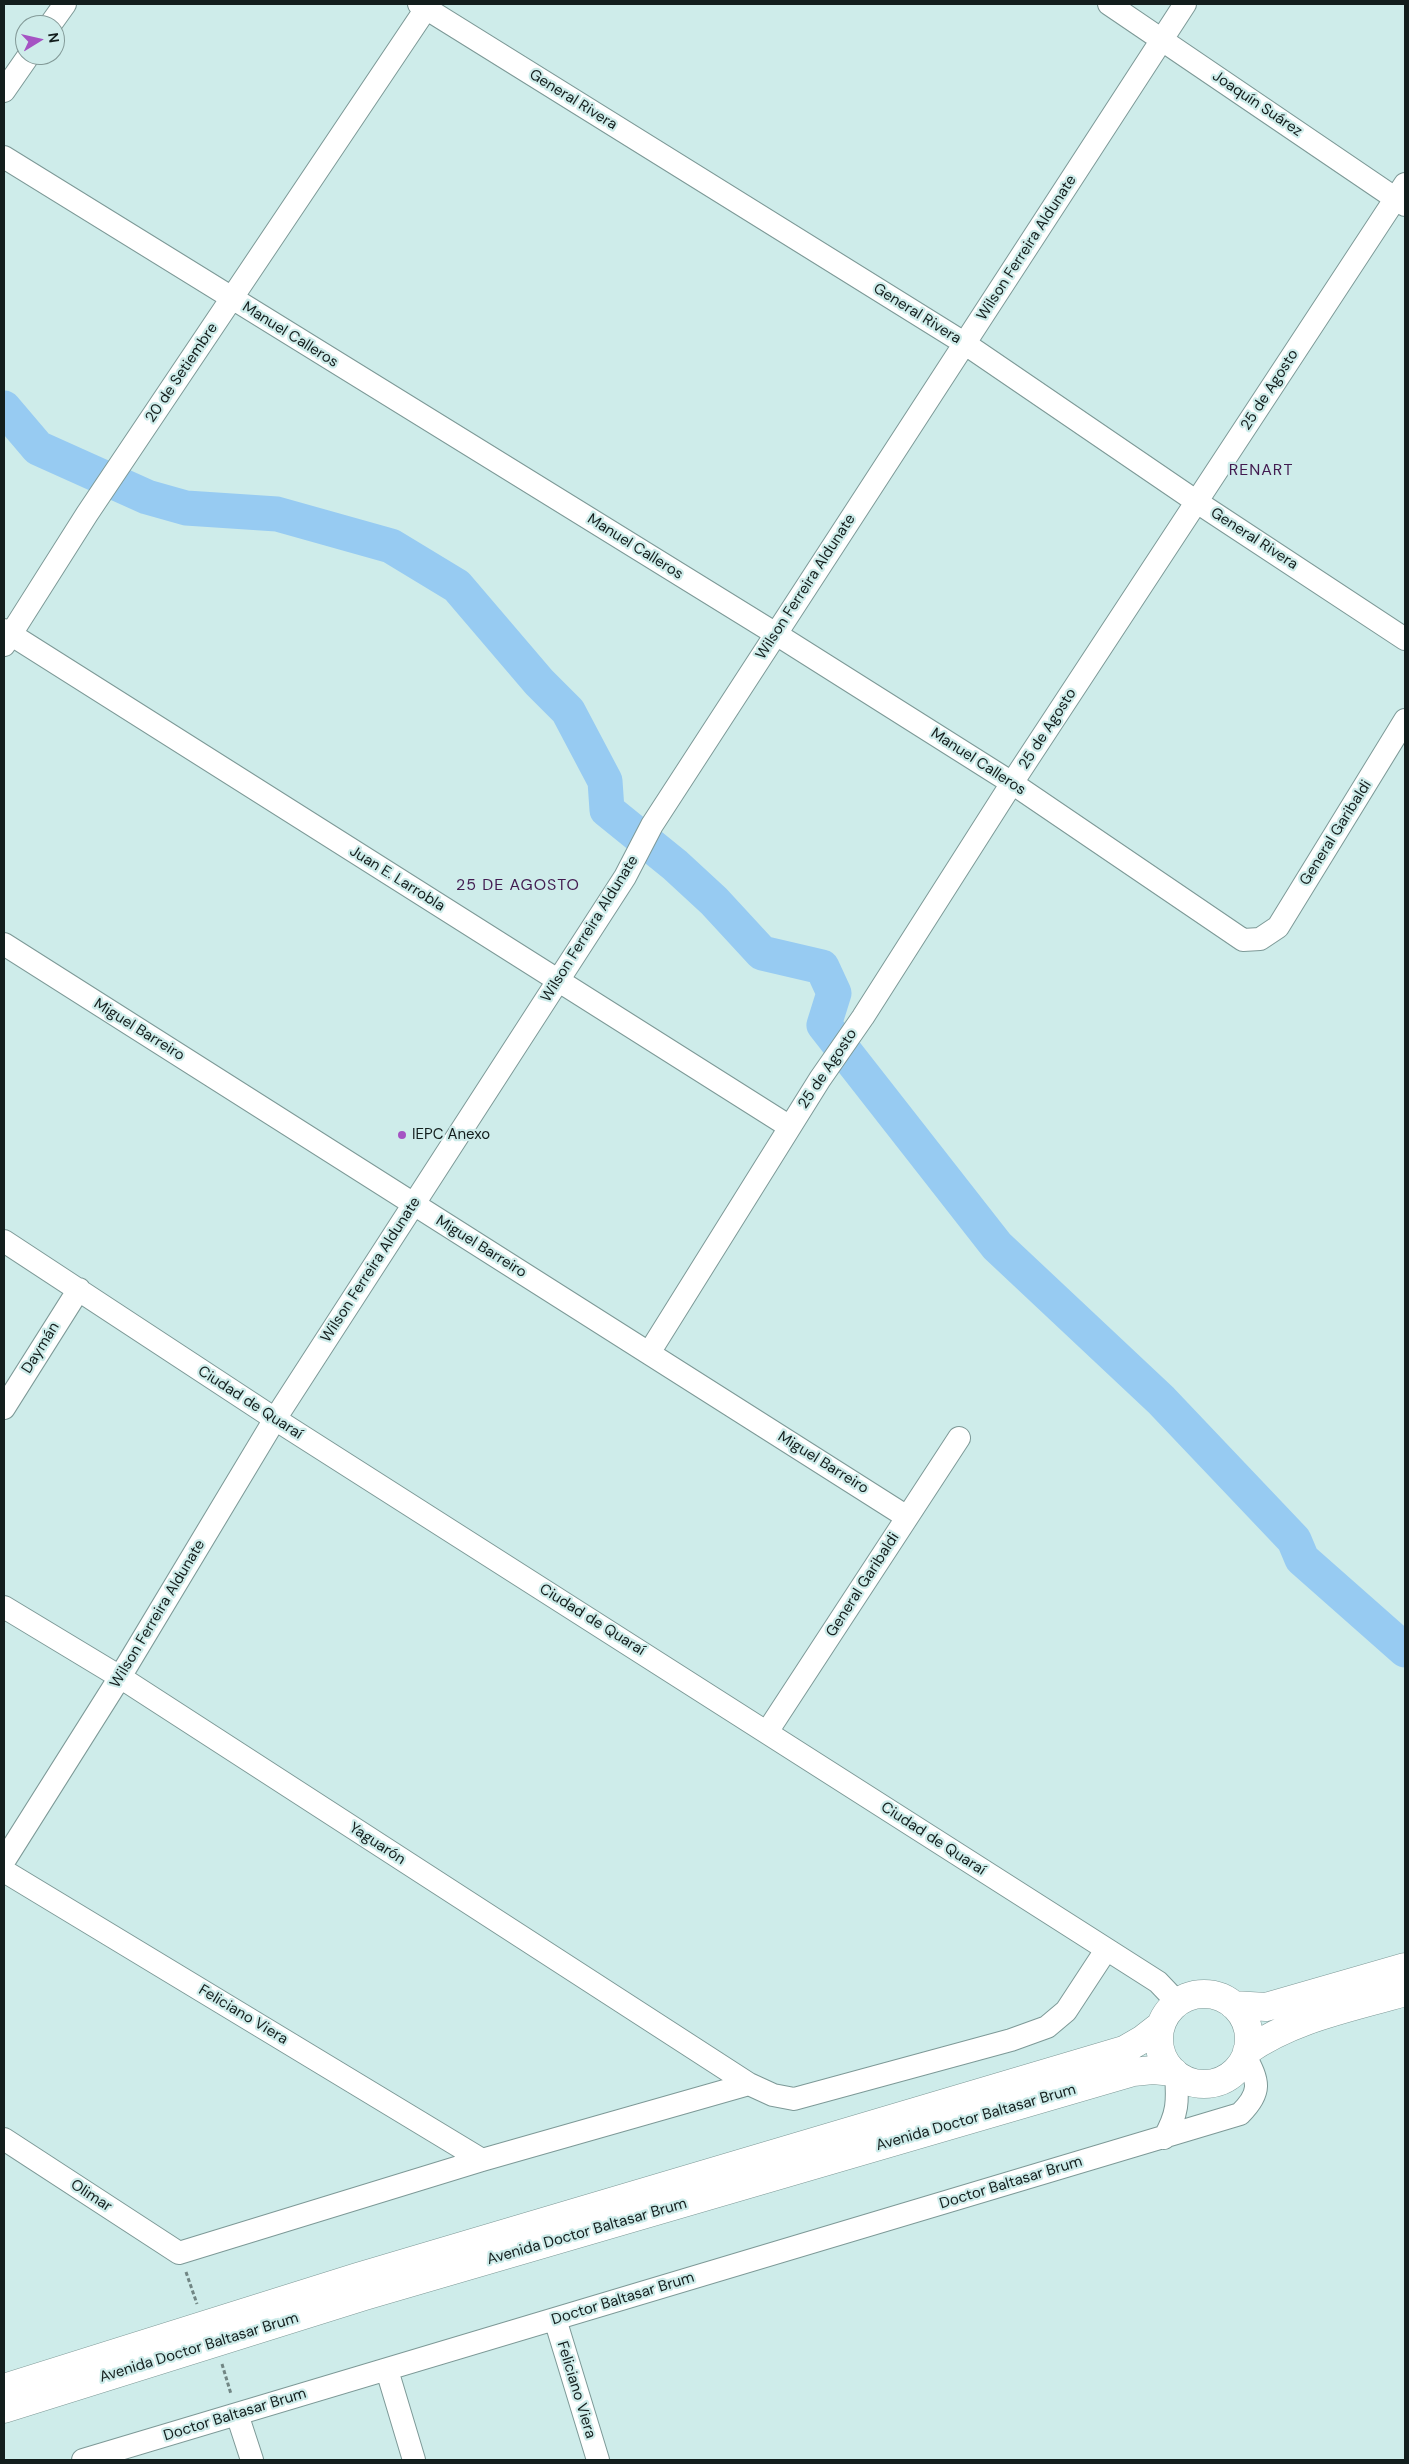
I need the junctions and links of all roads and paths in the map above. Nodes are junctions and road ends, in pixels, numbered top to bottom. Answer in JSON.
{"nodes":[{"id":1,"x":65,"y":4,"type":"edge"},
{"id":2,"x":1109,"y":4,"type":"edge"},
{"id":3,"x":1185,"y":4,"type":"edge"},
{"id":4,"x":425,"y":5,"type":"edge"},
{"id":5,"x":57,"y":15,"type":"edge"},
{"id":6,"x":1163,"y":40,"type":"junction"},
{"id":7,"x":22,"y":65,"type":"edge"},
{"id":8,"x":4,"y":91,"type":"edge"},
{"id":9,"x":4,"y":158,"type":"edge"},
{"id":10,"x":1402,"y":196,"type":"edge"},
{"id":11,"x":232,"y":299,"type":"junction"},
{"id":12,"x":964,"y":343,"type":"junction"},
{"id":13,"x":1197,"y":502,"type":"junction"},
{"id":14,"x":776,"y":634,"type":"junction"},
{"id":15,"x":6,"y":636,"type":"edge"},
{"id":16,"x":1405,"y":639,"type":"edge"},
{"id":17,"x":1405,"y":720,"type":"edge"},
{"id":18,"x":1012,"y":783,"type":"junction"},
{"id":19,"x":1260,"y":939,"type":"joint"},
{"id":20,"x":4,"y":944,"type":"edge"},
{"id":21,"x":558,"y":981,"type":"junction"},
{"id":22,"x":790,"y":1127,"type":"junction"},
{"id":23,"x":414,"y":1204,"type":"junction"},
{"id":24,"x":4,"y":1241,"type":"edge"},
{"id":25,"x":79,"y":1289,"type":"junction"},
{"id":26,"x":650,"y":1353,"type":"junction"},
{"id":27,"x":4,"y":1408,"type":"edge"},
{"id":28,"x":274,"y":1419,"type":"junction"},
{"id":29,"x":959,"y":1438,"type":"dead end"},
{"id":30,"x":908,"y":1517,"type":"junction"},
{"id":31,"x":4,"y":1607,"type":"edge"},
{"id":32,"x":120,"y":1678,"type":"junction"},
{"id":33,"x":767,"y":1732,"type":"junction"},
{"id":34,"x":4,"y":1861,"type":"edge"},
{"id":35,"x":4,"y":1871,"type":"edge"},
{"id":36,"x":1106,"y":1950,"type":"junction"},
{"id":37,"x":1405,"y":1966,"type":"edge"},
{"id":38,"x":1405,"y":1992,"type":"edge"},
{"id":39,"x":1178,"y":2002,"type":"junction"},
{"id":40,"x":1233,"y":2005,"type":"junction"},
{"id":41,"x":1161,"y":2025,"type":"junction"},
{"id":42,"x":1246,"y":2054,"type":"junction"},
{"id":43,"x":1175,"y":2073,"type":"junction"},
{"id":44,"x":749,"y":2084,"type":"junction"},
{"id":45,"x":1164,"y":2138,"type":"junction"},
{"id":46,"x":4,"y":2139,"type":"edge"},
{"id":47,"x":482,"y":2160,"type":"junction"},
{"id":48,"x":179,"y":2253,"type":"junction"},
{"id":49,"x":555,"y":2319,"type":"junction"},
{"id":50,"x":210,"y":2334,"type":"junction"},
{"id":51,"x":387,"y":2370,"type":"junction"},
{"id":52,"x":4,"y":2388,"type":"edge"},
{"id":53,"x":4,"y":2408,"type":"edge"},
{"id":54,"x":237,"y":2414,"type":"junction"},
{"id":55,"x":83,"y":2460,"type":"edge"},
{"id":56,"x":252,"y":2460,"type":"edge"},
{"id":57,"x":414,"y":2460,"type":"edge"},
{"id":58,"x":598,"y":2460,"type":"edge"}],
"edges":[{"from":1,"to":5,"type":"street"},
{"from":2,"to":6,"type":"street","name":"Joaquín Suárez"},
{"from":3,"to":6,"type":"street","name":"Wilson Ferreira Aldunate"},
{"from":4,"to":11,"type":"street","name":"20 de Setiembre"},
{"from":4,"to":12,"type":"street","name":"General Rivera"},
{"from":6,"to":10,"type":"street","name":"Joaquín Suárez"},
{"from":6,"to":12,"type":"street","name":"Wilson Ferreira Aldunate"},
{"from":7,"to":8,"type":"street"},
{"from":9,"to":11,"type":"street","name":"Manuel Calleros"},
{"from":10,"to":13,"type":"street","name":"25 de Agosto"},
{"from":11,"to":14,"type":"street","name":"Manuel Calleros"},
{"from":11,"to":15,"type":"street","name":"20 de Setiembre"},
{"from":12,"to":13,"type":"street","name":"General Rivera"},
{"from":12,"to":14,"type":"street","name":"Wilson Ferreira Aldunate"},
{"from":13,"to":16,"type":"street","name":"General Rivera"},
{"from":13,"to":18,"type":"street","name":"25 de Agosto"},
{"from":14,"to":18,"type":"street","name":"Manuel Calleros"},
{"from":14,"to":21,"type":"street","name":"Wilson Ferreira Aldunate"},
{"from":15,"to":21,"type":"street","name":"Juan E. Larrobla"},
{"from":17,"to":19,"type":"street","name":"General Garibaldi"},
{"from":18,"to":19,"type":"street","name":"Manuel Calleros"},
{"from":18,"to":22,"type":"street","name":"25 de Agosto"},
{"from":20,"to":23,"type":"street","name":"Miguel Barreiro"},
{"from":21,"to":22,"type":"street","name":"Juan E. Larrobla"},
{"from":21,"to":23,"type":"street","name":"Wilson Ferreira Aldunate"},
{"from":22,"to":26,"type":"street","name":"25 de Agosto"},
{"from":23,"to":26,"type":"street","name":"Miguel Barreiro"},
{"from":23,"to":28,"type":"street","name":"Wilson Ferreira Aldunate"},
{"from":24,"to":25,"type":"street","name":"Ciudad de Quaraí"},
{"from":25,"to":27,"type":"street","name":"Daymán"},
{"from":25,"to":28,"type":"street","name":"Ciudad de Quaraí"},
{"from":26,"to":30,"type":"street","name":"Miguel Barreiro"},
{"from":28,"to":32,"type":"street","name":"Wilson Ferreira Aldunate"},
{"from":28,"to":33,"type":"street","name":"Ciudad de Quaraí"},
{"from":29,"to":30,"type":"street","name":"General Garibaldi"},
{"from":30,"to":33,"type":"street","name":"General Garibaldi"},
{"from":31,"to":32,"type":"street","name":"Yaguarón"},
{"from":32,"to":34,"type":"street","name":"Wilson Ferreira Aldunate"},
{"from":32,"to":44,"type":"street","name":"Yaguarón"},
{"from":33,"to":36,"type":"street","name":"Ciudad de Quaraí"},
{"from":35,"to":47,"type":"street","name":"Feliciano Viera"},
{"from":36,"to":39,"type":"street","name":"Ciudad de Quaraí"},
{"from":36,"to":44,"type":"street"},
{"from":37,"to":40,"type":"main road"},
{"from":38,"to":42,"type":"main road"},
{"from":39,"to":40,"type":"main road"},
{"from":39,"to":41,"type":"main road"},
{"from":40,"to":42,"type":"main road"},
{"from":41,"to":43,"type":"main road"},
{"from":41,"to":50,"type":"main road","name":"Avenida Doctor Baltasar Brum"},
{"from":42,"to":43,"type":"main road"},
{"from":42,"to":45,"type":"street","name":"Doctor Baltasar Brum"},
{"from":43,"to":45,"type":"street"},
{"from":43,"to":50,"type":"main road","name":"Avenida Doctor Baltasar Brum"},
{"from":44,"to":47,"type":"street"},
{"from":45,"to":49,"type":"street","name":"Doctor Baltasar Brum"},
{"from":46,"to":48,"type":"street","name":"Olimar"},
{"from":47,"to":48,"type":"street"},
{"from":48,"to":50,"type":"path"},
{"from":49,"to":51,"type":"street","name":"Doctor Baltasar Brum"},
{"from":49,"to":58,"type":"street","name":"Feliciano Viera"},
{"from":50,"to":52,"type":"main road","name":"Avenida Doctor Baltasar Brum"},
{"from":50,"to":53,"type":"main road","name":"Avenida Doctor Baltasar Brum"},
{"from":50,"to":54,"type":"path"},
{"from":51,"to":54,"type":"street","name":"Doctor Baltasar Brum"},
{"from":51,"to":57,"type":"street"},
{"from":54,"to":55,"type":"street","name":"Doctor Baltasar Brum"},
{"from":54,"to":56,"type":"street"}]}
